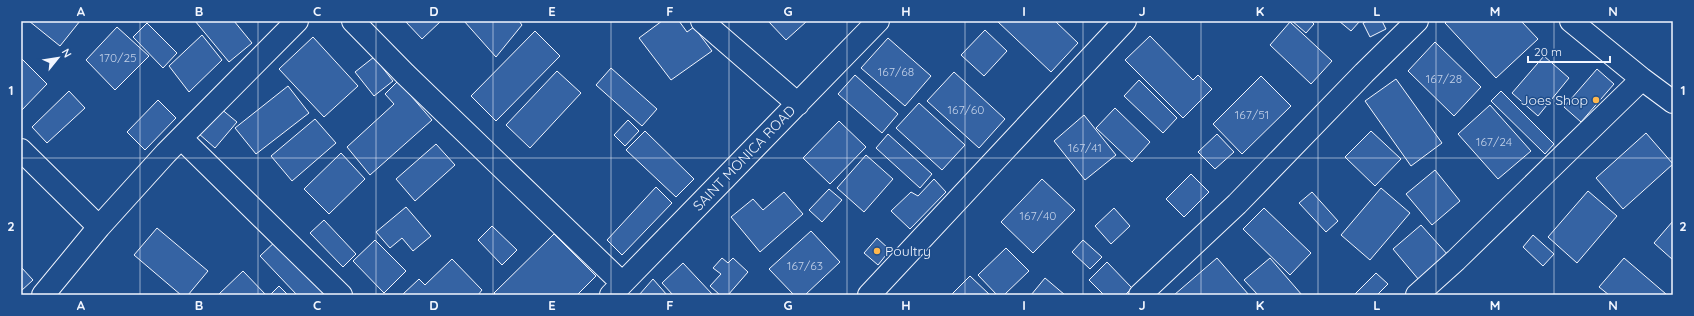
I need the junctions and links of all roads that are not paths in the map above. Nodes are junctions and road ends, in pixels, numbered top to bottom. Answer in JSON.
{"nodes":[{"id":1,"x":297,"y":21,"type":"edge"},
{"id":2,"x":353,"y":21,"type":"edge"},
{"id":3,"x":702,"y":21,"type":"edge"},
{"id":4,"x":878,"y":21,"type":"edge"},
{"id":5,"x":1125,"y":21,"type":"edge"},
{"id":6,"x":1417,"y":21,"type":"edge"},
{"id":7,"x":1572,"y":21,"type":"edge"},
{"id":8,"x":1642,"y":79,"type":"junction"},
{"id":9,"x":1673,"y":102,"type":"edge"},
{"id":10,"x":798,"y":104,"type":"junction"},
{"id":11,"x":181,"y":138,"type":"junction"},
{"id":12,"x":21,"y":150,"type":"edge"},
{"id":13,"x":99,"y":227,"type":"junction"},
{"id":14,"x":617,"y":289,"type":"edge"},
{"id":15,"x":42,"y":295,"type":"edge"},
{"id":16,"x":341,"y":295,"type":"edge"},
{"id":17,"x":869,"y":295,"type":"edge"},
{"id":18,"x":1140,"y":295,"type":"edge"},
{"id":19,"x":1417,"y":295,"type":"edge"}],
"edges":[{"from":1,"to":11,"type":"street"},
{"from":2,"to":14,"type":"street"},
{"from":3,"to":10,"type":"street"},
{"from":4,"to":10,"type":"street","name":"SAINT MONICA ROAD"},
{"from":5,"to":17,"type":"street"},
{"from":6,"to":18,"type":"street"},
{"from":7,"to":8,"type":"street"},
{"from":8,"to":9,"type":"street"},
{"from":8,"to":19,"type":"street"},
{"from":10,"to":14,"type":"street","name":"SAINT MONICA ROAD"},
{"from":11,"to":13,"type":"street"},
{"from":11,"to":16,"type":"street"},
{"from":12,"to":13,"type":"street"},
{"from":13,"to":15,"type":"street"}]}
